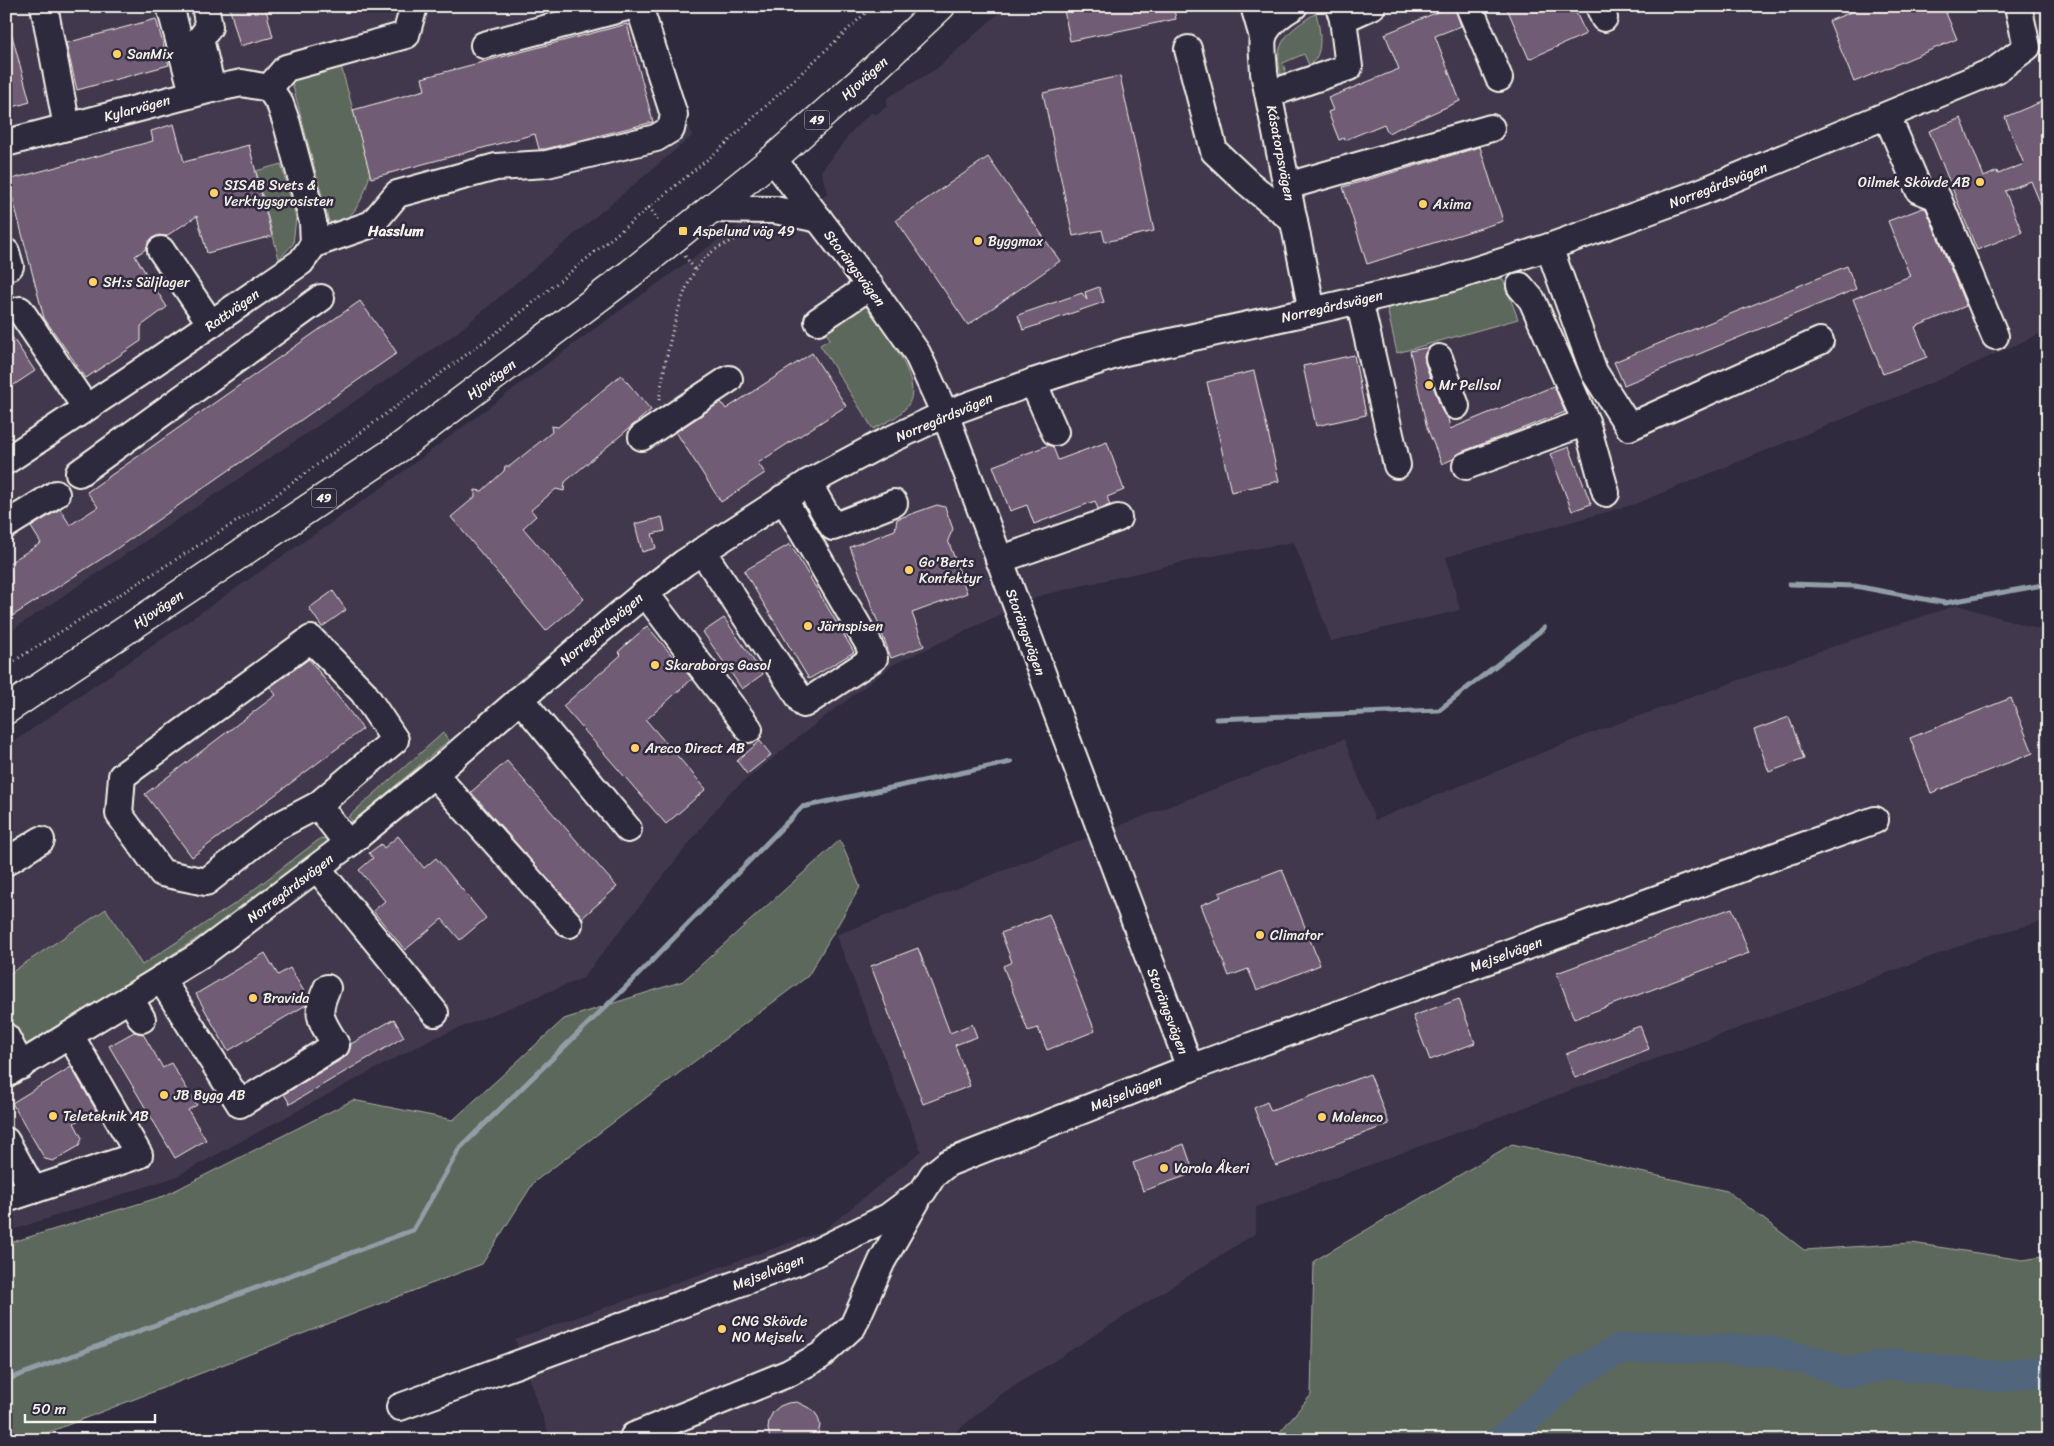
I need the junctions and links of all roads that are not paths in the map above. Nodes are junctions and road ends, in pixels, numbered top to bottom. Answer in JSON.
{"nodes":[{"id":1,"x":44,"y":6,"type":"edge"},
{"id":2,"x":170,"y":6,"type":"edge"},
{"id":3,"x":205,"y":6,"type":"edge"},
{"id":4,"x":414,"y":6,"type":"edge"},
{"id":5,"x":631,"y":6,"type":"edge"},
{"id":6,"x":640,"y":6,"type":"edge"},
{"id":7,"x":941,"y":6,"type":"edge"},
{"id":8,"x":1254,"y":6,"type":"edge"},
{"id":9,"x":1294,"y":6,"type":"edge"},
{"id":10,"x":1372,"y":6,"type":"edge"},
{"id":11,"x":1469,"y":6,"type":"edge"},
{"id":12,"x":2018,"y":6,"type":"edge"},
{"id":13,"x":1341,"y":13,"type":"edge"},
{"id":14,"x":1263,"y":37,"type":"junction"},
{"id":15,"x":484,"y":45,"type":"dead end"},
{"id":16,"x":1188,"y":49,"type":"dead end"},
{"id":17,"x":1499,"y":78,"type":"dead end"},
{"id":18,"x":268,"y":88,"type":"junction"},
{"id":19,"x":202,"y":91,"type":"junction"},
{"id":20,"x":1269,"y":93,"type":"junction"},
{"id":21,"x":1887,"y":116,"type":"junction"},
{"id":22,"x":67,"y":127,"type":"junction"},
{"id":23,"x":1491,"y":128,"type":"dead end"},
{"id":24,"x":6,"y":143,"type":"edge"},
{"id":25,"x":773,"y":159,"type":"junction"},
{"id":26,"x":1287,"y":186,"type":"junction"},
{"id":27,"x":711,"y":209,"type":"junction"},
{"id":28,"x":819,"y":219,"type":"junction"},
{"id":29,"x":1294,"y":221,"type":"junction"},
{"id":30,"x":314,"y":244,"type":"junction"},
{"id":31,"x":1548,"y":248,"type":"junction"},
{"id":32,"x":162,"y":250,"type":"dead end"},
{"id":33,"x":6,"y":252,"type":"edge"},
{"id":34,"x":1508,"y":260,"type":"junction"},
{"id":35,"x":6,"y":266,"type":"edge"},
{"id":36,"x":870,"y":286,"type":"junction"},
{"id":37,"x":1520,"y":286,"type":"junction"},
{"id":38,"x":321,"y":298,"type":"dead end"},
{"id":39,"x":1360,"y":300,"type":"junction"},
{"id":40,"x":238,"y":305,"type":"junction"},
{"id":41,"x":20,"y":310,"type":"dead end"},
{"id":42,"x":1312,"y":312,"type":"junction"},
{"id":43,"x":818,"y":321,"type":"dead end"},
{"id":44,"x":211,"y":324,"type":"junction"},
{"id":45,"x":1996,"y":336,"type":"dead end"},
{"id":46,"x":264,"y":340,"type":"junction"},
{"id":47,"x":1820,"y":341,"type":"dead end"},
{"id":48,"x":1439,"y":358,"type":"dead end"},
{"id":49,"x":1546,"y":369,"type":"dead end"},
{"id":50,"x":729,"y":379,"type":"dead end"},
{"id":51,"x":1032,"y":382,"type":"junction"},
{"id":52,"x":1456,"y":406,"type":"dead end"},
{"id":53,"x":86,"y":408,"type":"junction"},
{"id":54,"x":944,"y":414,"type":"junction"},
{"id":55,"x":1586,"y":422,"type":"junction"},
{"id":56,"x":649,"y":431,"type":"road end"},
{"id":57,"x":1055,"y":432,"type":"dead end"},
{"id":58,"x":6,"y":461,"type":"edge"},
{"id":59,"x":1397,"y":465,"type":"dead end"},
{"id":60,"x":1466,"y":466,"type":"dead end"},
{"id":61,"x":79,"y":473,"type":"dead end"},
{"id":62,"x":808,"y":483,"type":"junction"},
{"id":63,"x":1606,"y":493,"type":"dead end"},
{"id":64,"x":56,"y":494,"type":"dead end"},
{"id":65,"x":783,"y":498,"type":"junction"},
{"id":66,"x":894,"y":503,"type":"dead end"},
{"id":67,"x":1118,"y":518,"type":"dead end"},
{"id":68,"x":6,"y":525,"type":"edge"},
{"id":69,"x":702,"y":551,"type":"junction"},
{"id":70,"x":999,"y":560,"type":"junction"},
{"id":71,"x":644,"y":593,"type":"junction"},
{"id":72,"x":520,"y":699,"type":"junction"},
{"id":73,"x":7,"y":710,"type":"edge"},
{"id":74,"x":749,"y":729,"type":"dead end"},
{"id":75,"x":434,"y":774,"type":"junction"},
{"id":76,"x":318,"y":805,"type":"junction"},
{"id":77,"x":1875,"y":820,"type":"dead end"},
{"id":78,"x":628,"y":829,"type":"dead end"},
{"id":79,"x":41,"y":840,"type":"dead end"},
{"id":80,"x":348,"y":844,"type":"junction"},
{"id":81,"x":6,"y":862,"type":"edge"},
{"id":82,"x":317,"y":868,"type":"junction"},
{"id":83,"x":569,"y":924,"type":"dead end"},
{"id":84,"x":161,"y":979,"type":"junction"},
{"id":85,"x":327,"y":988,"type":"dead end"},
{"id":86,"x":435,"y":1013,"type":"dead end"},
{"id":87,"x":70,"y":1035,"type":"junction"},
{"id":88,"x":6,"y":1037,"type":"edge"},
{"id":89,"x":1190,"y":1068,"type":"junction"},
{"id":90,"x":14,"y":1070,"type":"edge"},
{"id":91,"x":6,"y":1141,"type":"edge"},
{"id":92,"x":33,"y":1190,"type":"junction"},
{"id":93,"x":923,"y":1191,"type":"junction"},
{"id":94,"x":6,"y":1199,"type":"edge"},
{"id":95,"x":400,"y":1407,"type":"dead end"},
{"id":96,"x":632,"y":1440,"type":"edge"}],
"edges":[{"from":1,"to":22,"type":"street"},
{"from":2,"to":19,"type":"street"},
{"from":3,"to":19,"type":"street"},
{"from":4,"to":18,"type":"street"},
{"from":5,"to":15,"type":"street"},
{"from":6,"to":30,"type":"street"},
{"from":7,"to":25,"type":"main road","name":"Hjovägen","number":"49"},
{"from":8,"to":14,"type":"street","name":"Kåsatorpsvägen"},
{"from":9,"to":14,"type":"street"},
{"from":10,"to":13,"type":"street"},
{"from":11,"to":17,"type":"street"},
{"from":12,"to":21,"type":"street","name":"Norregårdsvägen"},
{"from":13,"to":20,"type":"street"},
{"from":14,"to":20,"type":"street","name":"Kåsatorpsvägen"},
{"from":16,"to":29,"type":"street"},
{"from":18,"to":19,"type":"street","name":"Kylarvägen"},
{"from":18,"to":30,"type":"street"},
{"from":19,"to":22,"type":"street","name":"Kylarvägen"},
{"from":20,"to":26,"type":"street","name":"Kåsatorpsvägen"},
{"from":21,"to":31,"type":"street","name":"Norregårdsvägen"},
{"from":21,"to":45,"type":"street"},
{"from":22,"to":24,"type":"street","name":"Kylarvägen"},
{"from":23,"to":26,"type":"street"},
{"from":25,"to":27,"type":"main road","name":"Hjovägen","number":"49"},
{"from":25,"to":28,"type":"street","name":"Storängsvägen"},
{"from":26,"to":29,"type":"street","name":"Kåsatorpsvägen"},
{"from":27,"to":28,"type":"street","name":"Storängsvägen"},
{"from":27,"to":73,"type":"main road","name":"Hjovägen","number":"49"},
{"from":28,"to":36,"type":"street","name":"Storängsvägen"},
{"from":29,"to":42,"type":"street","name":"Kåsatorpsvägen"},
{"from":30,"to":40,"type":"street","name":"Rattvägen"},
{"from":31,"to":34,"type":"street","name":"Norregårdsvägen"},
{"from":31,"to":47,"type":"street"},
{"from":32,"to":44,"type":"street"},
{"from":33,"to":35,"type":"street"},
{"from":34,"to":37,"type":"street"},
{"from":34,"to":39,"type":"street","name":"Norregårdsvägen"},
{"from":36,"to":43,"type":"street"},
{"from":36,"to":54,"type":"street","name":"Storängsvägen"},
{"from":37,"to":49,"type":"street"},
{"from":37,"to":55,"type":"street"},
{"from":38,"to":46,"type":"street"},
{"from":39,"to":42,"type":"street","name":"Norregårdsvägen"},
{"from":39,"to":59,"type":"street"},
{"from":40,"to":44,"type":"street","name":"Rattvägen"},
{"from":40,"to":46,"type":"street"},
{"from":41,"to":53,"type":"street"},
{"from":42,"to":51,"type":"street","name":"Norregårdsvägen"},
{"from":44,"to":53,"type":"street","name":"Rattvägen"},
{"from":46,"to":61,"type":"street"},
{"from":48,"to":52,"type":"street"},
{"from":50,"to":56,"type":"street"},
{"from":51,"to":54,"type":"street","name":"Norregårdsvägen"},
{"from":51,"to":57,"type":"street"},
{"from":53,"to":58,"type":"street","name":"Rattvägen"},
{"from":54,"to":62,"type":"street","name":"Norregårdsvägen"},
{"from":54,"to":70,"type":"street","name":"Storängsvägen"},
{"from":55,"to":60,"type":"street"},
{"from":55,"to":63,"type":"street"},
{"from":62,"to":65,"type":"street","name":"Norregårdsvägen"},
{"from":62,"to":66,"type":"street"},
{"from":64,"to":68,"type":"street"},
{"from":65,"to":69,"type":"street","name":"Norregårdsvägen"},
{"from":65,"to":69,"type":"street"},
{"from":67,"to":70,"type":"street"},
{"from":69,"to":71,"type":"street","name":"Norregårdsvägen"},
{"from":70,"to":89,"type":"street","name":"Storängsvägen"},
{"from":71,"to":72,"type":"street","name":"Norregårdsvägen"},
{"from":71,"to":74,"type":"street"},
{"from":72,"to":75,"type":"street","name":"Norregårdsvägen"},
{"from":72,"to":78,"type":"street"},
{"from":75,"to":80,"type":"street","name":"Norregårdsvägen"},
{"from":75,"to":83,"type":"street"},
{"from":76,"to":76,"type":"street"},
{"from":76,"to":80,"type":"street"},
{"from":77,"to":89,"type":"street","name":"Mejselvägen"},
{"from":79,"to":81,"type":"street"},
{"from":80,"to":82,"type":"street","name":"Norregårdsvägen"},
{"from":82,"to":84,"type":"street","name":"Norregårdsvägen"},
{"from":82,"to":86,"type":"street"},
{"from":84,"to":85,"type":"street"},
{"from":84,"to":87,"type":"street","name":"Norregårdsvägen"},
{"from":87,"to":90,"type":"street","name":"Norregårdsvägen"},
{"from":87,"to":92,"type":"street"},
{"from":88,"to":90,"type":"street"},
{"from":89,"to":93,"type":"street","name":"Mejselvägen"},
{"from":91,"to":92,"type":"street"},
{"from":92,"to":94,"type":"street"},
{"from":93,"to":95,"type":"street","name":"Mejselvägen"},
{"from":93,"to":96,"type":"street"}]}
